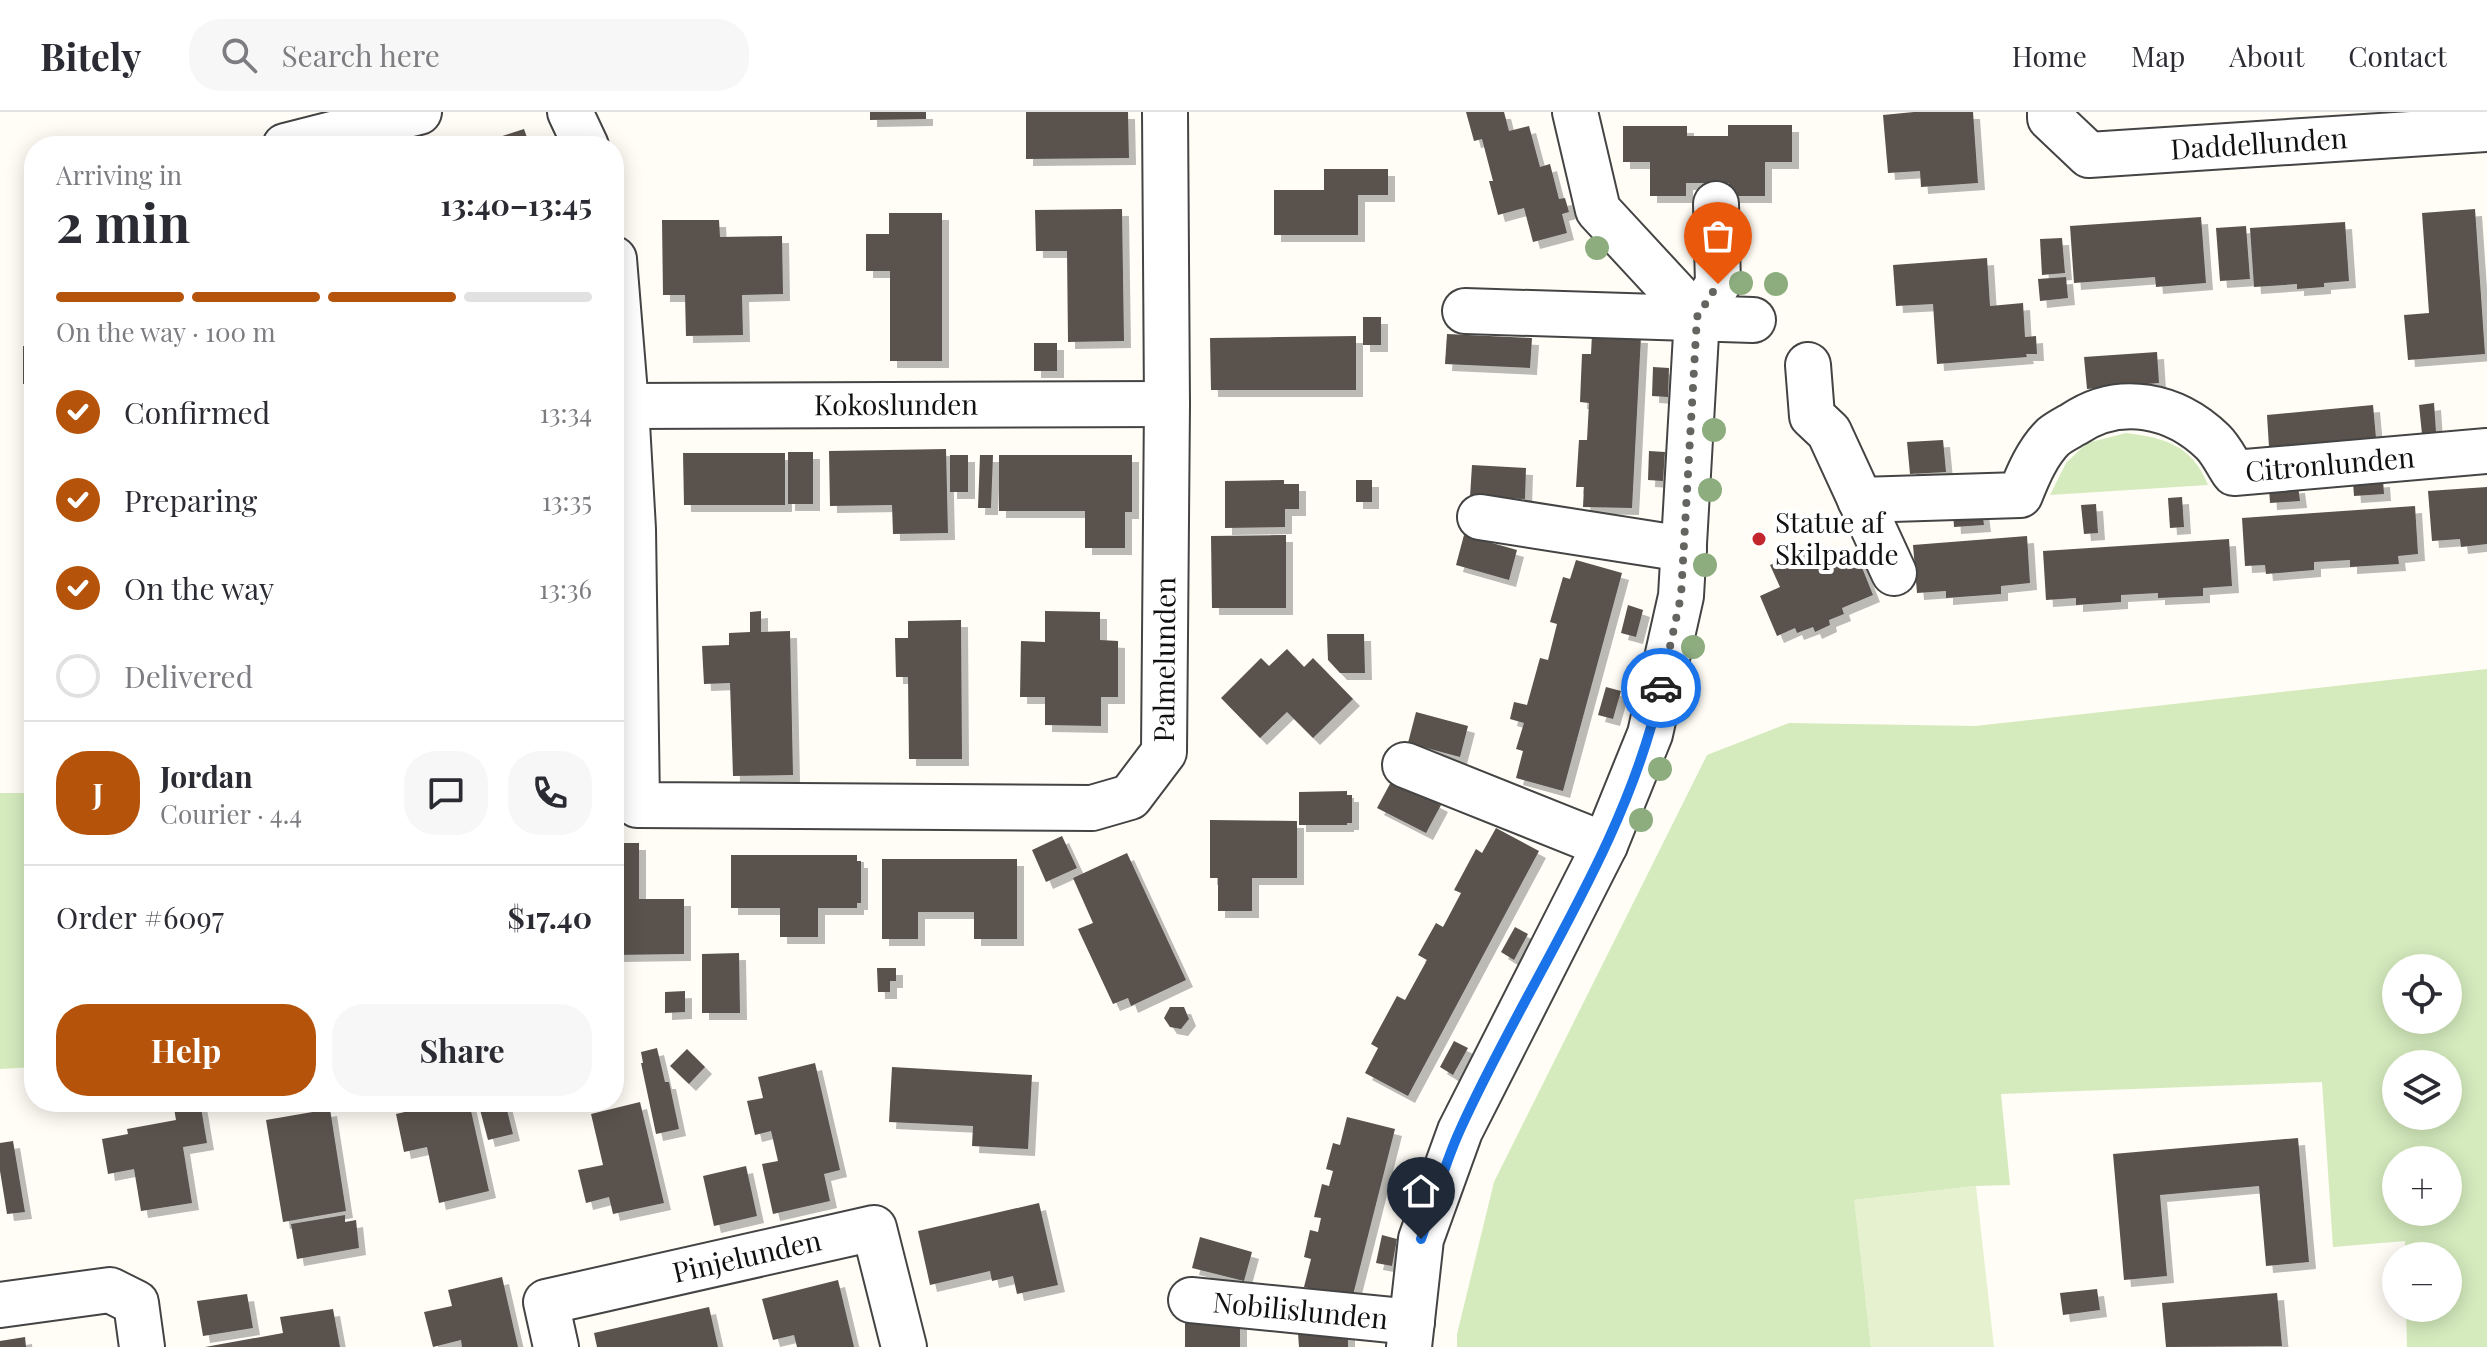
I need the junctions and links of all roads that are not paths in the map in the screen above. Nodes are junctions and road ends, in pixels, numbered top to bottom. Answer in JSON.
{"nodes":[{"id":1,"x":419,"y":112,"type":"edge"},
{"id":2,"x":570,"y":112,"type":"edge"},
{"id":3,"x":1165,"y":112,"type":"edge"},
{"id":4,"x":1575,"y":112,"type":"edge"},
{"id":5,"x":2050,"y":112,"type":"edge"},
{"id":6,"x":2487,"y":129,"type":"edge"},
{"id":7,"x":324,"y":136,"type":"edge"},
{"id":8,"x":581,"y":136,"type":"edge"},
{"id":9,"x":1716,"y":204,"type":"dead end"},
{"id":10,"x":1465,"y":311,"type":"dead end"},
{"id":11,"x":1697,"y":317,"type":"junction"},
{"id":12,"x":1753,"y":320,"type":"dead end"},
{"id":13,"x":1808,"y":365,"type":"dead end"},
{"id":14,"x":624,"y":382,"type":"edge"},
{"id":15,"x":1167,"y":404,"type":"junction"},
{"id":16,"x":626,"y":406,"type":"junction"},
{"id":17,"x":2487,"y":451,"type":"edge"},
{"id":18,"x":624,"y":487,"type":"edge"},
{"id":19,"x":1860,"y":500,"type":"junction"},
{"id":20,"x":1480,"y":517,"type":"dead end"},
{"id":21,"x":624,"y":548,"type":"edge"},
{"id":22,"x":1684,"y":549,"type":"junction"},
{"id":23,"x":1894,"y":573,"type":"dead end"},
{"id":24,"x":1405,"y":765,"type":"dead end"},
{"id":25,"x":1605,"y":845,"type":"junction"},
{"id":26,"x":1191,"y":1300,"type":"dead end"},
{"id":27,"x":0,"y":1305,"type":"edge"},
{"id":28,"x":1410,"y":1334,"type":"edge"},
{"id":29,"x":142,"y":1347,"type":"edge"},
{"id":30,"x":556,"y":1347,"type":"edge"},
{"id":31,"x":904,"y":1347,"type":"edge"}],
"edges":[{"from":1,"to":7,"type":"street"},
{"from":2,"to":8,"type":"street"},
{"from":3,"to":15,"type":"street","name":"Palmelunden"},
{"from":4,"to":11,"type":"street"},
{"from":5,"to":6,"type":"street","name":"Daddellunden"},
{"from":9,"to":11,"type":"street","name":"Nobilislunden"},
{"from":10,"to":11,"type":"street"},
{"from":11,"to":12,"type":"street"},
{"from":11,"to":22,"type":"street","name":"Nobilislunden"},
{"from":13,"to":19,"type":"street"},
{"from":14,"to":16,"type":"street"},
{"from":15,"to":16,"type":"street","name":"Kokoslunden"},
{"from":15,"to":21,"type":"street","name":"Palmelunden"},
{"from":16,"to":18,"type":"street"},
{"from":17,"to":19,"type":"street","name":"Citronlunden"},
{"from":19,"to":23,"type":"street"},
{"from":20,"to":22,"type":"street"},
{"from":22,"to":25,"type":"street","name":"Nobilislunden"},
{"from":24,"to":25,"type":"street"},
{"from":25,"to":28,"type":"street","name":"Nobilislunden"},
{"from":26,"to":28,"type":"street","name":"Nobilislunden"},
{"from":27,"to":29,"type":"street"},
{"from":30,"to":31,"type":"street","name":"Pinjelunden"}]}
